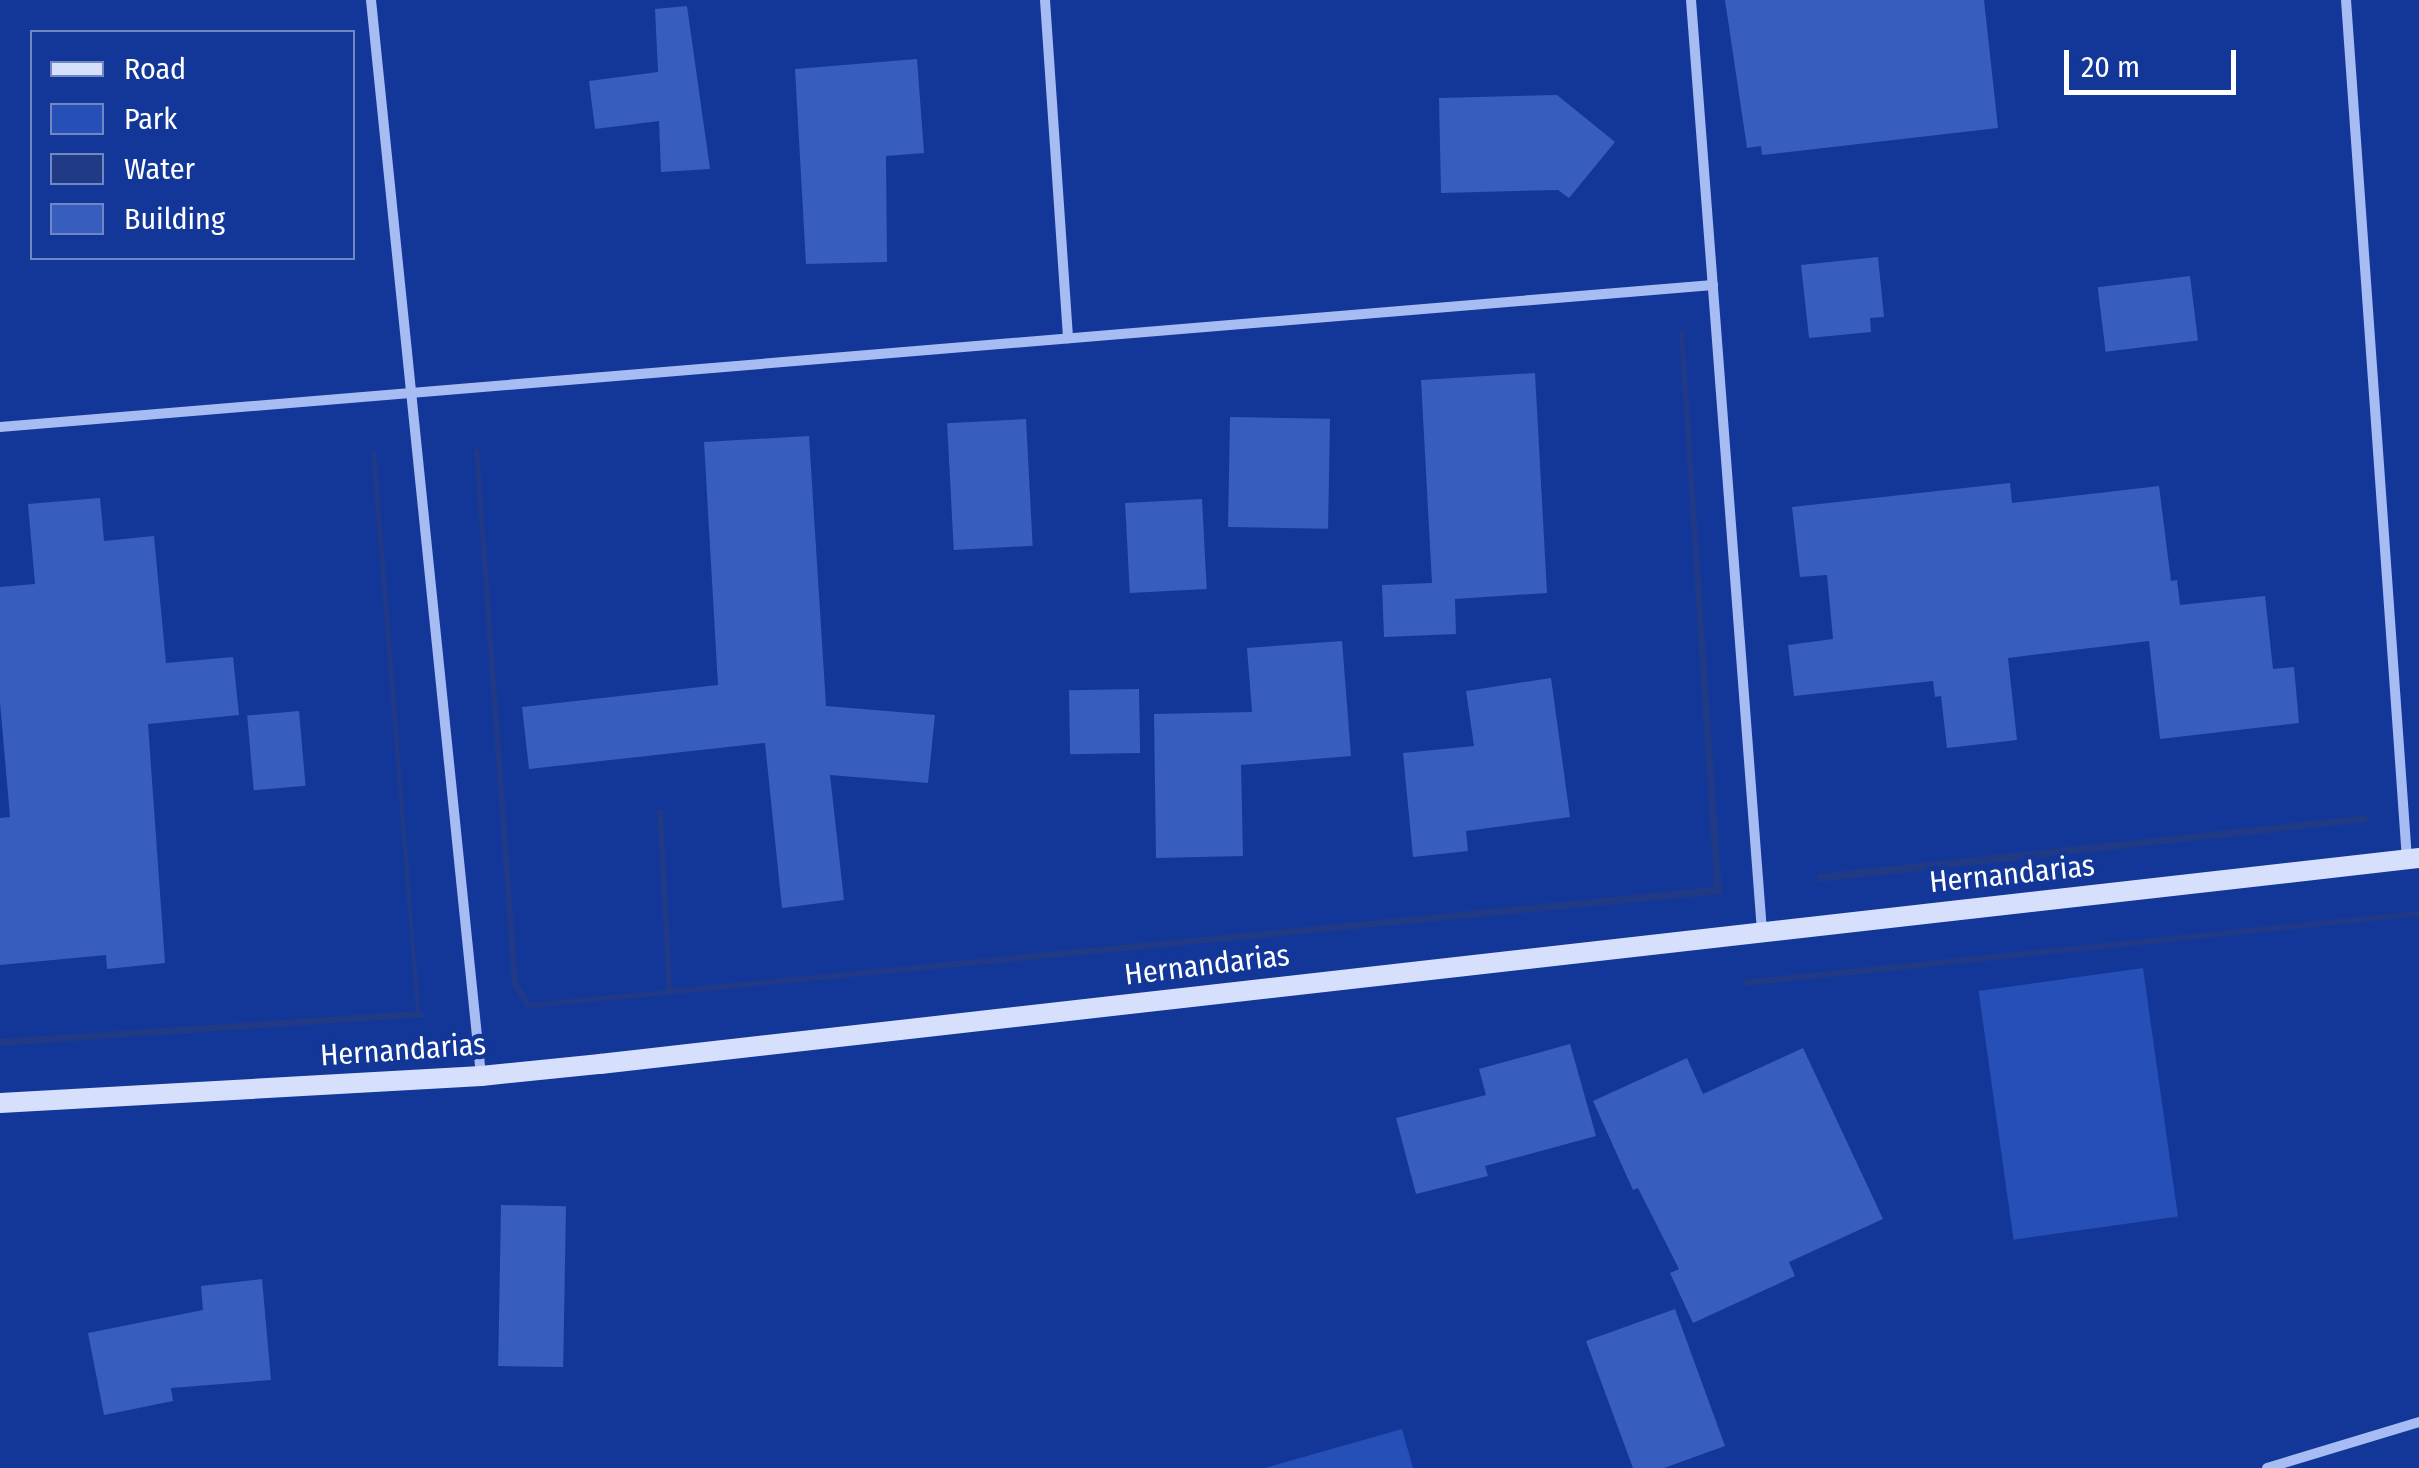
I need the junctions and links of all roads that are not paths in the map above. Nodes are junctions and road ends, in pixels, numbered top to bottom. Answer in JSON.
{"nodes":[{"id":1,"x":371,"y":0,"type":"edge"},
{"id":2,"x":1045,"y":0,"type":"edge"},
{"id":3,"x":1692,"y":0,"type":"edge"},
{"id":4,"x":2346,"y":0,"type":"edge"},
{"id":5,"x":1713,"y":285,"type":"junction"},
{"id":6,"x":1068,"y":338,"type":"junction"},
{"id":7,"x":411,"y":393,"type":"junction"},
{"id":8,"x":0,"y":427,"type":"edge"},
{"id":9,"x":2413,"y":859,"type":"edge"},
{"id":10,"x":1762,"y":932,"type":"junction"},
{"id":11,"x":482,"y":1076,"type":"junction"},
{"id":12,"x":0,"y":1103,"type":"edge"},
{"id":13,"x":2419,"y":1422,"type":"edge"},
{"id":14,"x":2267,"y":1468,"type":"edge"}],
"edges":[{"from":1,"to":7,"type":"street"},
{"from":2,"to":6,"type":"street"},
{"from":3,"to":5,"type":"street"},
{"from":4,"to":9,"type":"street"},
{"from":5,"to":6,"type":"street"},
{"from":5,"to":10,"type":"street"},
{"from":6,"to":7,"type":"street"},
{"from":7,"to":8,"type":"street"},
{"from":7,"to":11,"type":"street"},
{"from":9,"to":10,"type":"street","name":"Hernandarias"},
{"from":10,"to":11,"type":"street","name":"Hernandarias"},
{"from":11,"to":12,"type":"street","name":"Hernandarias"},
{"from":13,"to":14,"type":"street"}]}
